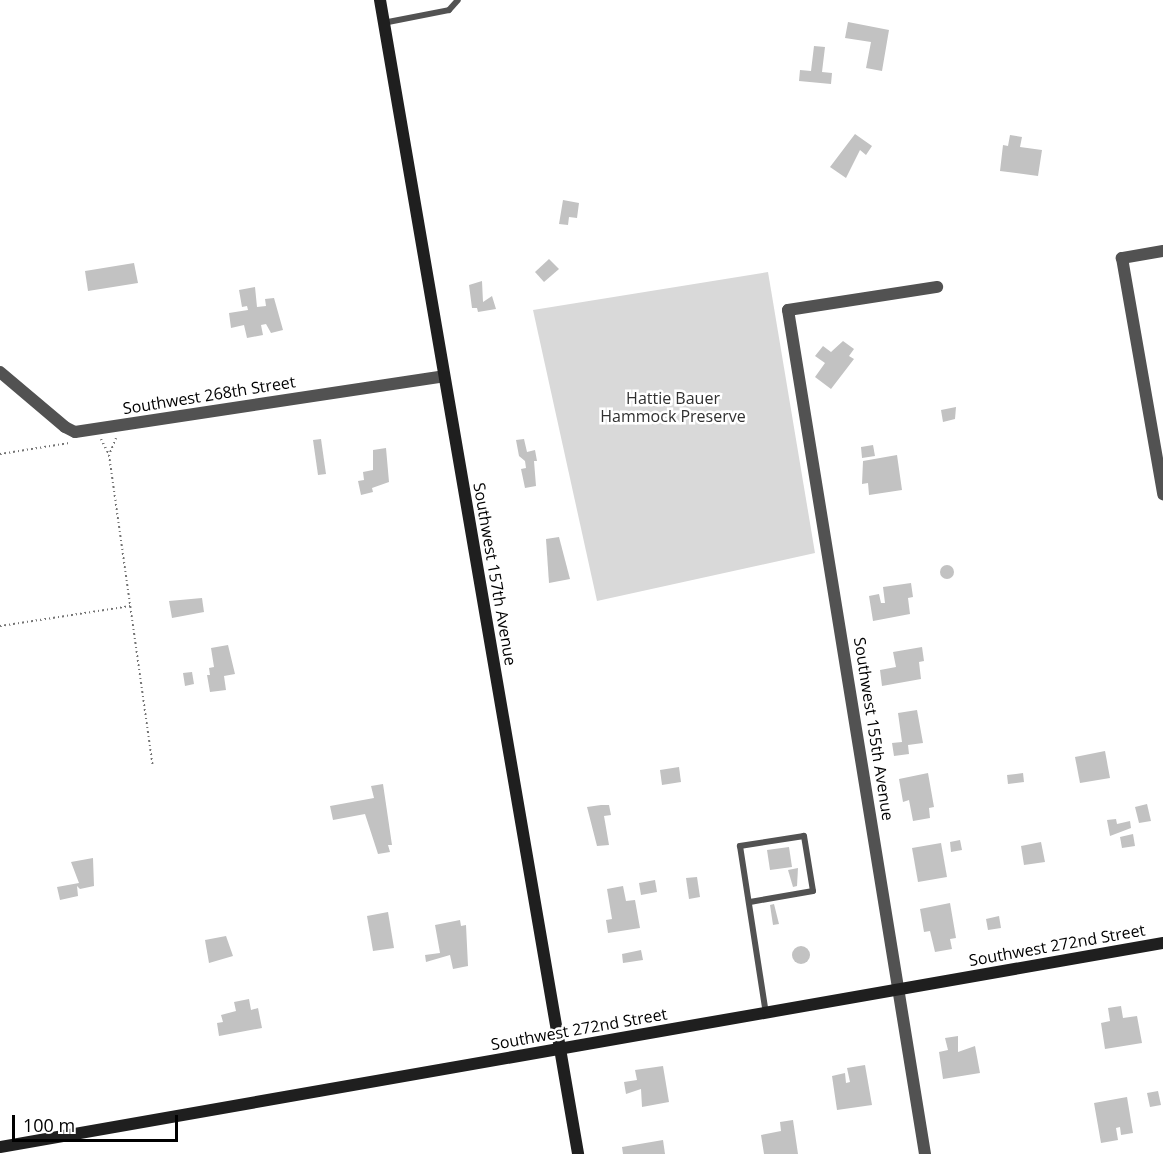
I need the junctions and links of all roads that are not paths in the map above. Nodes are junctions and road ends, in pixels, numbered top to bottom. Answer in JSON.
{"nodes":[{"id":1,"x":380,"y":0,"type":"edge"},
{"id":2,"x":458,"y":0,"type":"edge"},
{"id":3,"x":383,"y":23,"type":"junction"},
{"id":4,"x":1163,"y":251,"type":"edge"},
{"id":5,"x":937,"y":287,"type":"dead end"},
{"id":6,"x":0,"y":372,"type":"edge"},
{"id":7,"x":444,"y":376,"type":"junction"},
{"id":8,"x":1162,"y":478,"type":"edge"},
{"id":9,"x":1163,"y":494,"type":"edge"},
{"id":10,"x":750,"y":902,"type":"junction"},
{"id":11,"x":1163,"y":944,"type":"edge"},
{"id":12,"x":898,"y":990,"type":"junction"},
{"id":13,"x":766,"y":1014,"type":"junction"},
{"id":14,"x":560,"y":1049,"type":"junction"},
{"id":15,"x":0,"y":1147,"type":"edge"},
{"id":16,"x":578,"y":1154,"type":"edge"},
{"id":17,"x":925,"y":1154,"type":"edge"}],
"edges":[{"from":1,"to":3,"type":"street","name":"Southwest 157th Avenue"},
{"from":2,"to":3,"type":"lane"},
{"from":3,"to":7,"type":"street","name":"Southwest 157th Avenue"},
{"from":4,"to":8,"type":"street"},
{"from":5,"to":12,"type":"street","name":"Southwest 155th Avenue"},
{"from":6,"to":7,"type":"street","name":"Southwest 268th Street"},
{"from":7,"to":14,"type":"street","name":"Southwest 157th Avenue"},
{"from":8,"to":9,"type":"street"},
{"from":10,"to":10,"type":"lane"},
{"from":10,"to":13,"type":"lane"},
{"from":11,"to":12,"type":"street","name":"Southwest 272nd Street"},
{"from":12,"to":13,"type":"street","name":"Southwest 272nd Street"},
{"from":12,"to":17,"type":"street","name":"Southwest 155th Avenue"},
{"from":13,"to":14,"type":"street","name":"Southwest 272nd Street"},
{"from":14,"to":15,"type":"street","name":"Southwest 272nd Street"},
{"from":14,"to":16,"type":"street","name":"Southwest 157th Avenue"}]}
